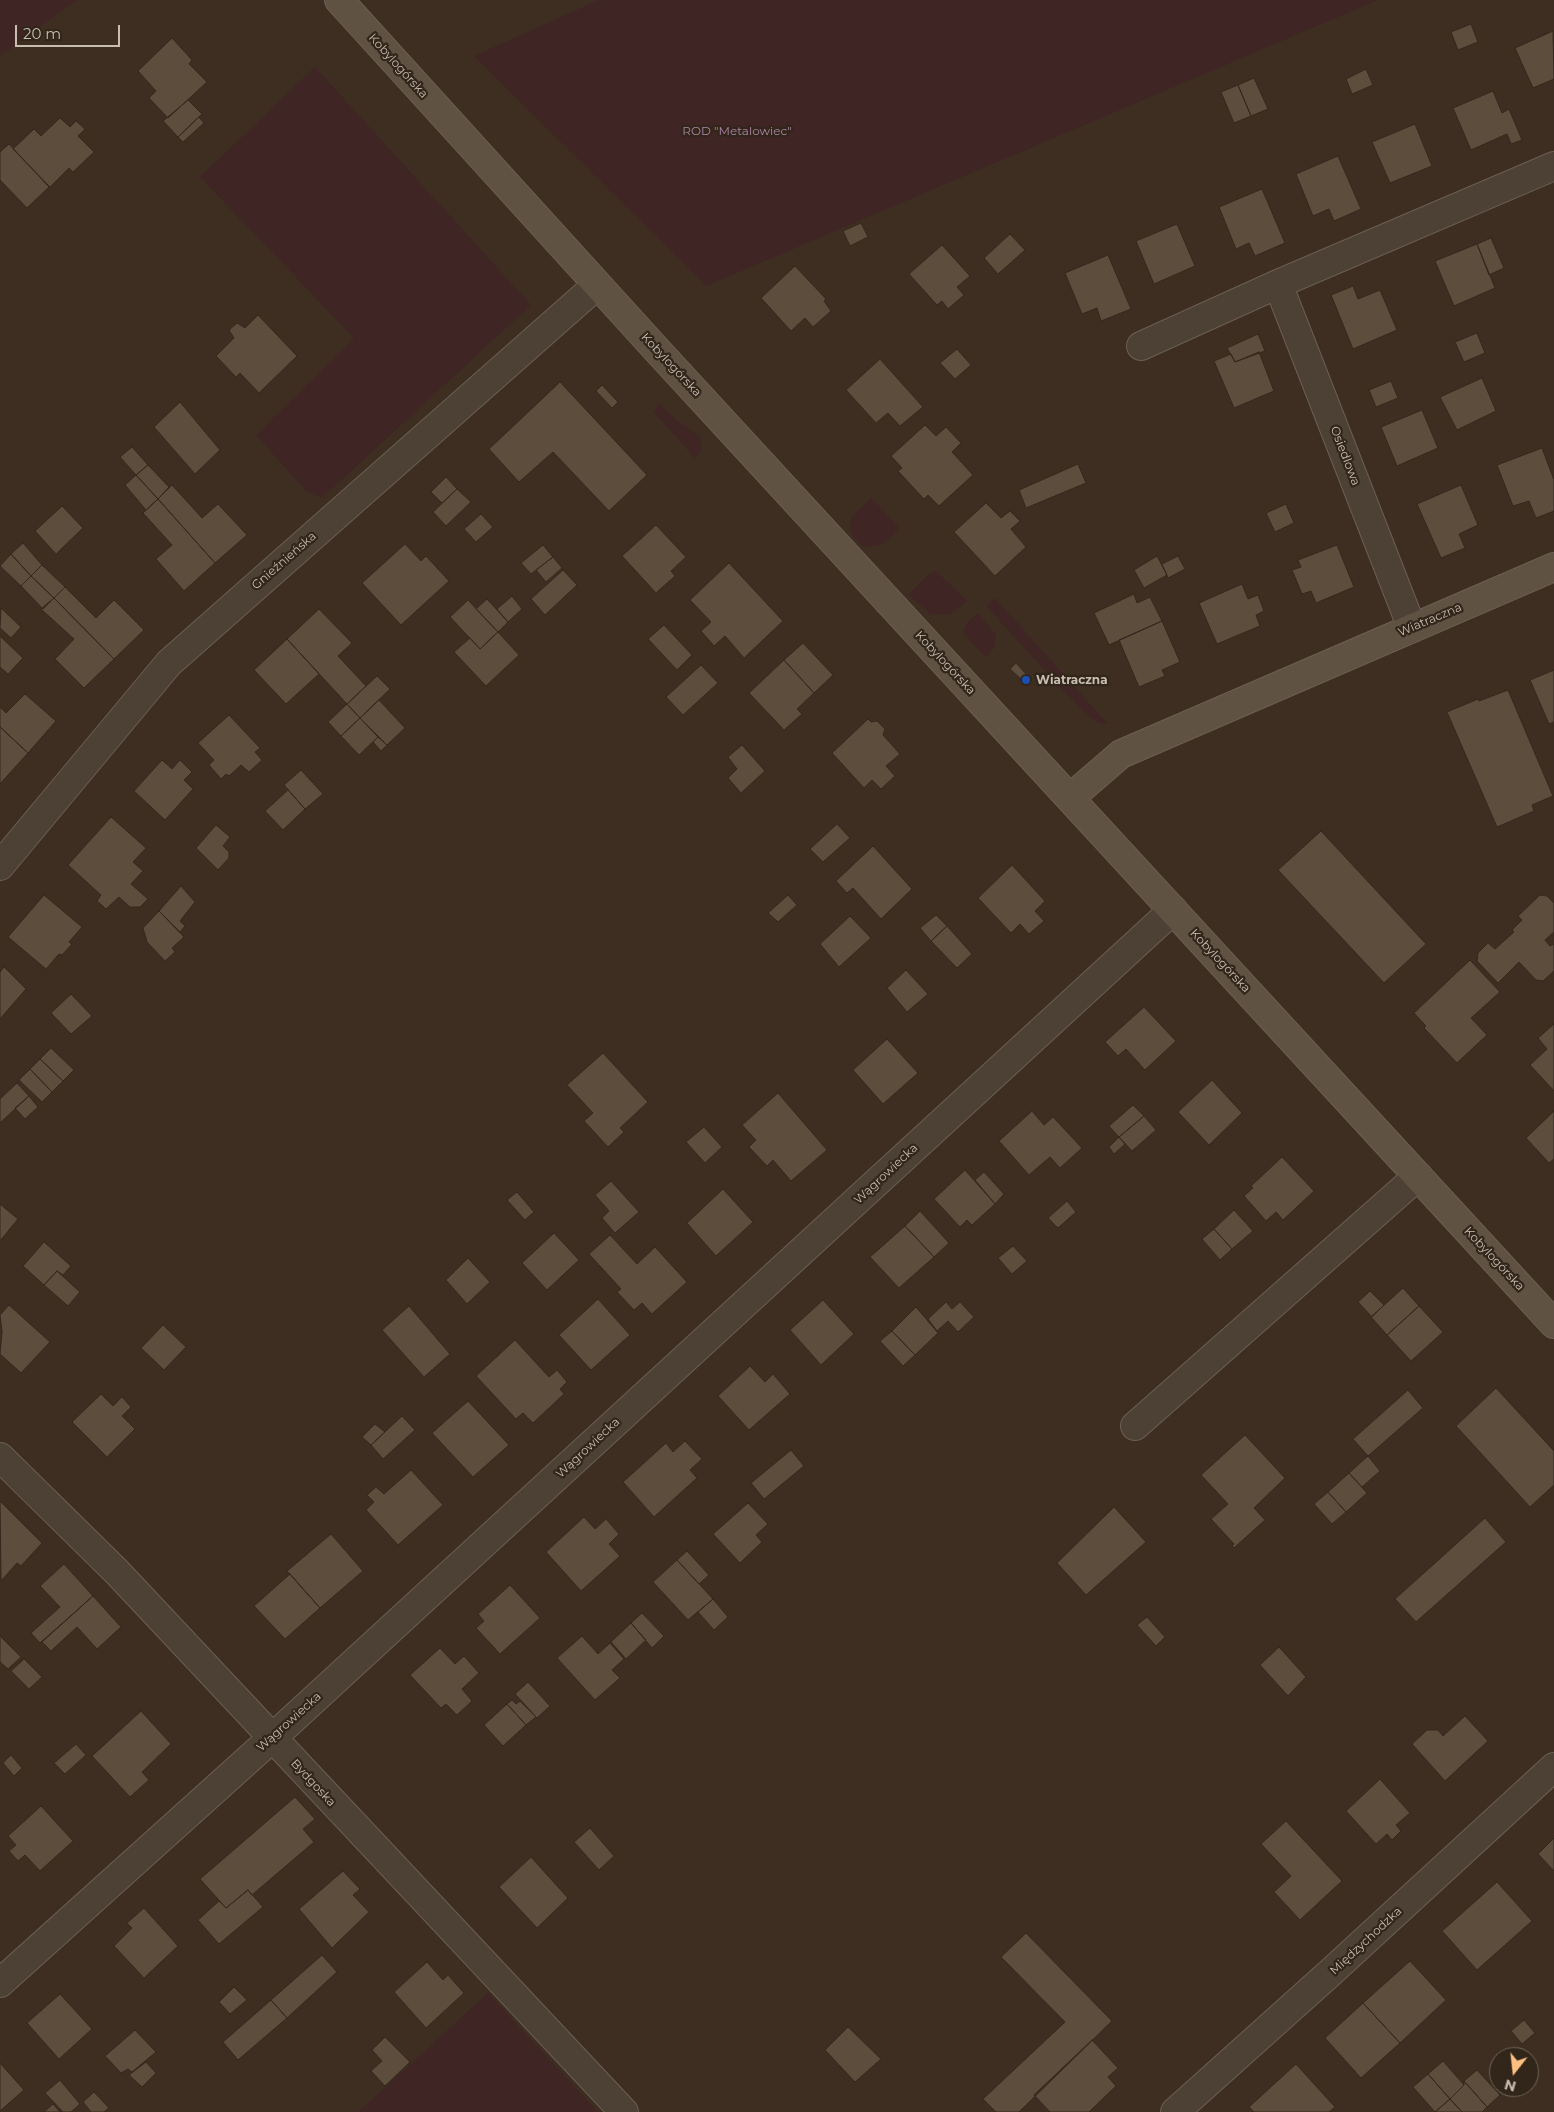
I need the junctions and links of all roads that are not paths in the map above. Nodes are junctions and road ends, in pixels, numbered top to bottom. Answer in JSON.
{"nodes":[{"id":1,"x":339,"y":0,"type":"edge"},
{"id":2,"x":1554,"y":166,"type":"edge"},
{"id":3,"x":1278,"y":284,"type":"junction"},
{"id":4,"x":597,"y":285,"type":"junction"},
{"id":5,"x":1141,"y":346,"type":"dead end"},
{"id":6,"x":1554,"y":567,"type":"edge"},
{"id":7,"x":1412,"y":628,"type":"junction"},
{"id":8,"x":1070,"y":798,"type":"junction"},
{"id":9,"x":0,"y":866,"type":"edge"},
{"id":10,"x":1173,"y":910,"type":"junction"},
{"id":11,"x":1418,"y":1176,"type":"junction"},
{"id":12,"x":1554,"y":1324,"type":"edge"},
{"id":13,"x":1135,"y":1426,"type":"dead end"},
{"id":14,"x":0,"y":1457,"type":"edge"},
{"id":15,"x":271,"y":1739,"type":"junction"},
{"id":16,"x":1554,"y":1767,"type":"edge"},
{"id":17,"x":0,"y":1983,"type":"edge"},
{"id":18,"x":624,"y":2112,"type":"edge"},
{"id":19,"x":1175,"y":2112,"type":"edge"}],
"edges":[{"from":1,"to":4,"type":"street","name":"Kobylogórska"},
{"from":2,"to":3,"type":"street"},
{"from":3,"to":5,"type":"street"},
{"from":3,"to":7,"type":"street","name":"Osiedlowa"},
{"from":4,"to":8,"type":"street","name":"Kobylogórska"},
{"from":4,"to":9,"type":"street","name":"Gnieźnieńska"},
{"from":6,"to":7,"type":"street","name":"Wiatraczna"},
{"from":7,"to":8,"type":"street","name":"Wiatraczna"},
{"from":8,"to":10,"type":"street","name":"Kobylogórska"},
{"from":10,"to":11,"type":"street","name":"Kobylogórska"},
{"from":10,"to":15,"type":"street","name":"Wągrowiecka"},
{"from":11,"to":12,"type":"street","name":"Kobylogórska"},
{"from":11,"to":13,"type":"street"},
{"from":14,"to":15,"type":"street","name":"Bydgoska"},
{"from":15,"to":17,"type":"street","name":"Wągrowiecka"},
{"from":15,"to":18,"type":"street","name":"Bydgoska"},
{"from":16,"to":19,"type":"street","name":"Międzychodzka"}]}
